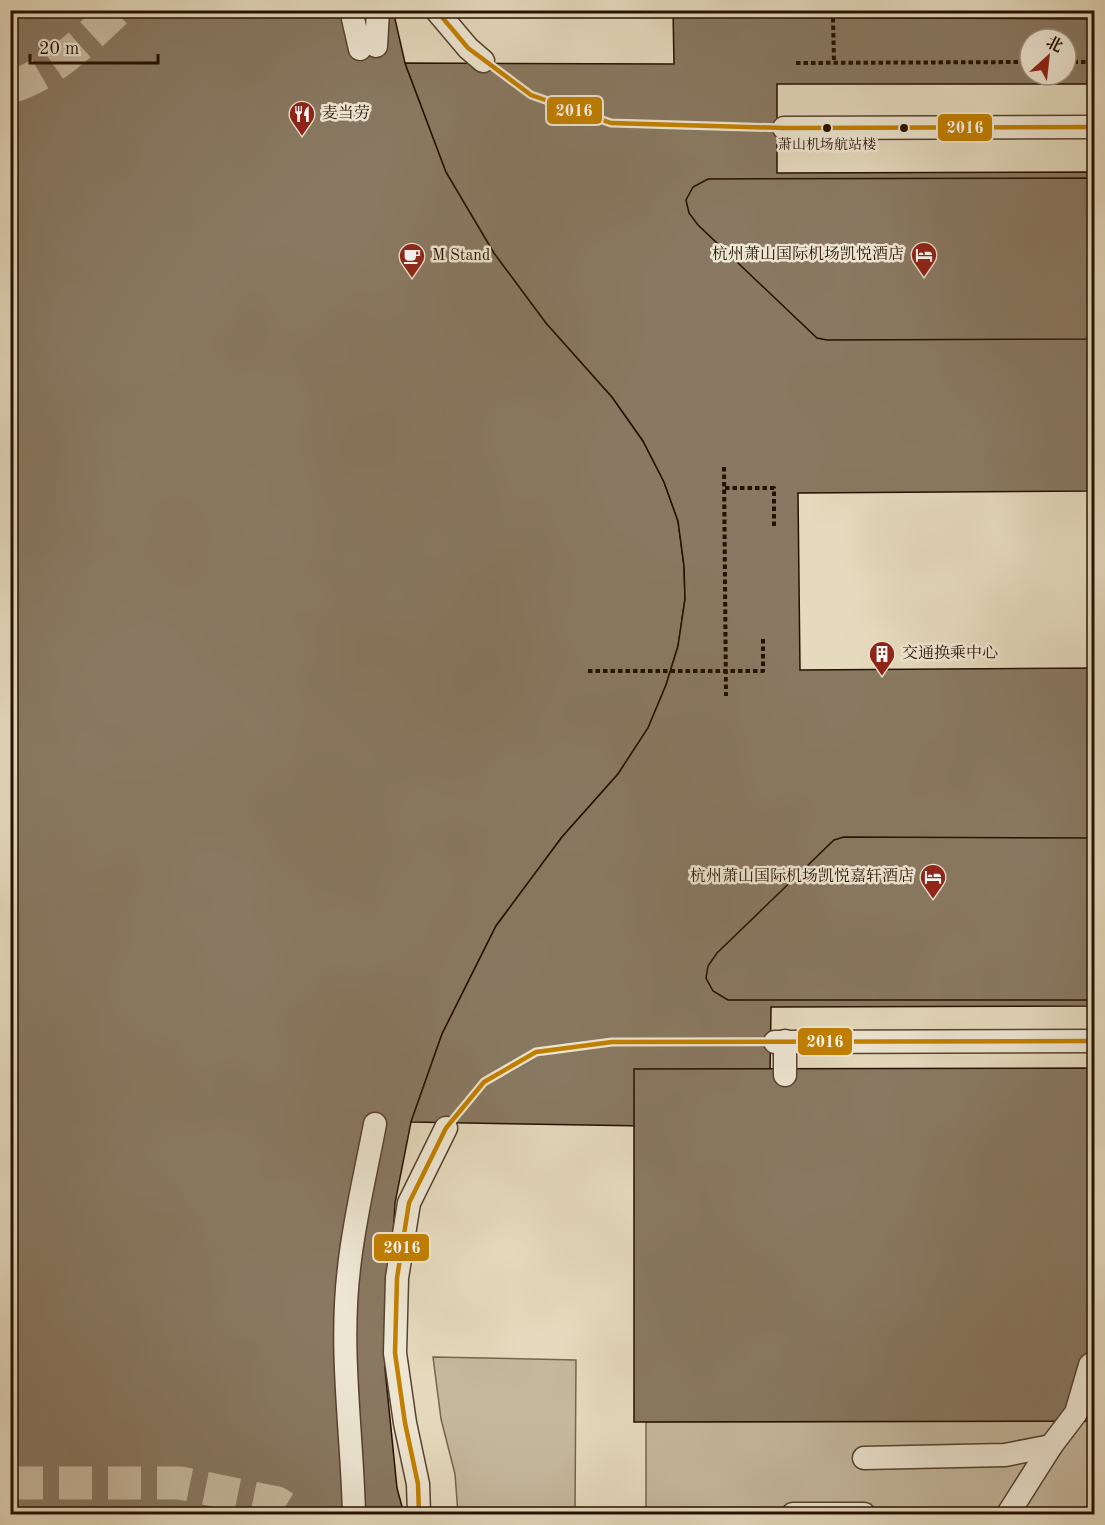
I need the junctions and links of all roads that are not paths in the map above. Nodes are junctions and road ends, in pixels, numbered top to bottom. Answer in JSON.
{"nodes":[{"id":1,"x":351,"y":10,"type":"edge"},
{"id":2,"x":378,"y":10,"type":"edge"},
{"id":3,"x":436,"y":10,"type":"edge"},
{"id":4,"x":483,"y":61,"type":"dead end"},
{"id":5,"x":1095,"y":127,"type":"edge"},
{"id":6,"x":784,"y":128,"type":"dead end"},
{"id":7,"x":1095,"y":1041,"type":"edge"},
{"id":8,"x":785,"y":1075,"type":"dead end"},
{"id":9,"x":375,"y":1124,"type":"dead end"},
{"id":10,"x":446,"y":1128,"type":"dead end"},
{"id":11,"x":1095,"y":1362,"type":"edge"},
{"id":12,"x":1051,"y":1446,"type":"junction"},
{"id":13,"x":864,"y":1458,"type":"dead end"},
{"id":14,"x":864,"y":1514,"type":"edge"},
{"id":15,"x":354,"y":1515,"type":"edge"},
{"id":16,"x":419,"y":1515,"type":"edge"},
{"id":17,"x":793,"y":1515,"type":"edge"},
{"id":18,"x":1008,"y":1515,"type":"edge"}],
"edges":[{"from":1,"to":2,"type":"lane"},
{"from":3,"to":4,"type":"lane"},
{"from":5,"to":6,"type":"lane"},
{"from":7,"to":8,"type":"lane"},
{"from":9,"to":15,"type":"lane"},
{"from":10,"to":16,"type":"lane"},
{"from":11,"to":12,"type":"lane"},
{"from":12,"to":13,"type":"lane"},
{"from":12,"to":18,"type":"lane"},
{"from":14,"to":17,"type":"lane"}]}
